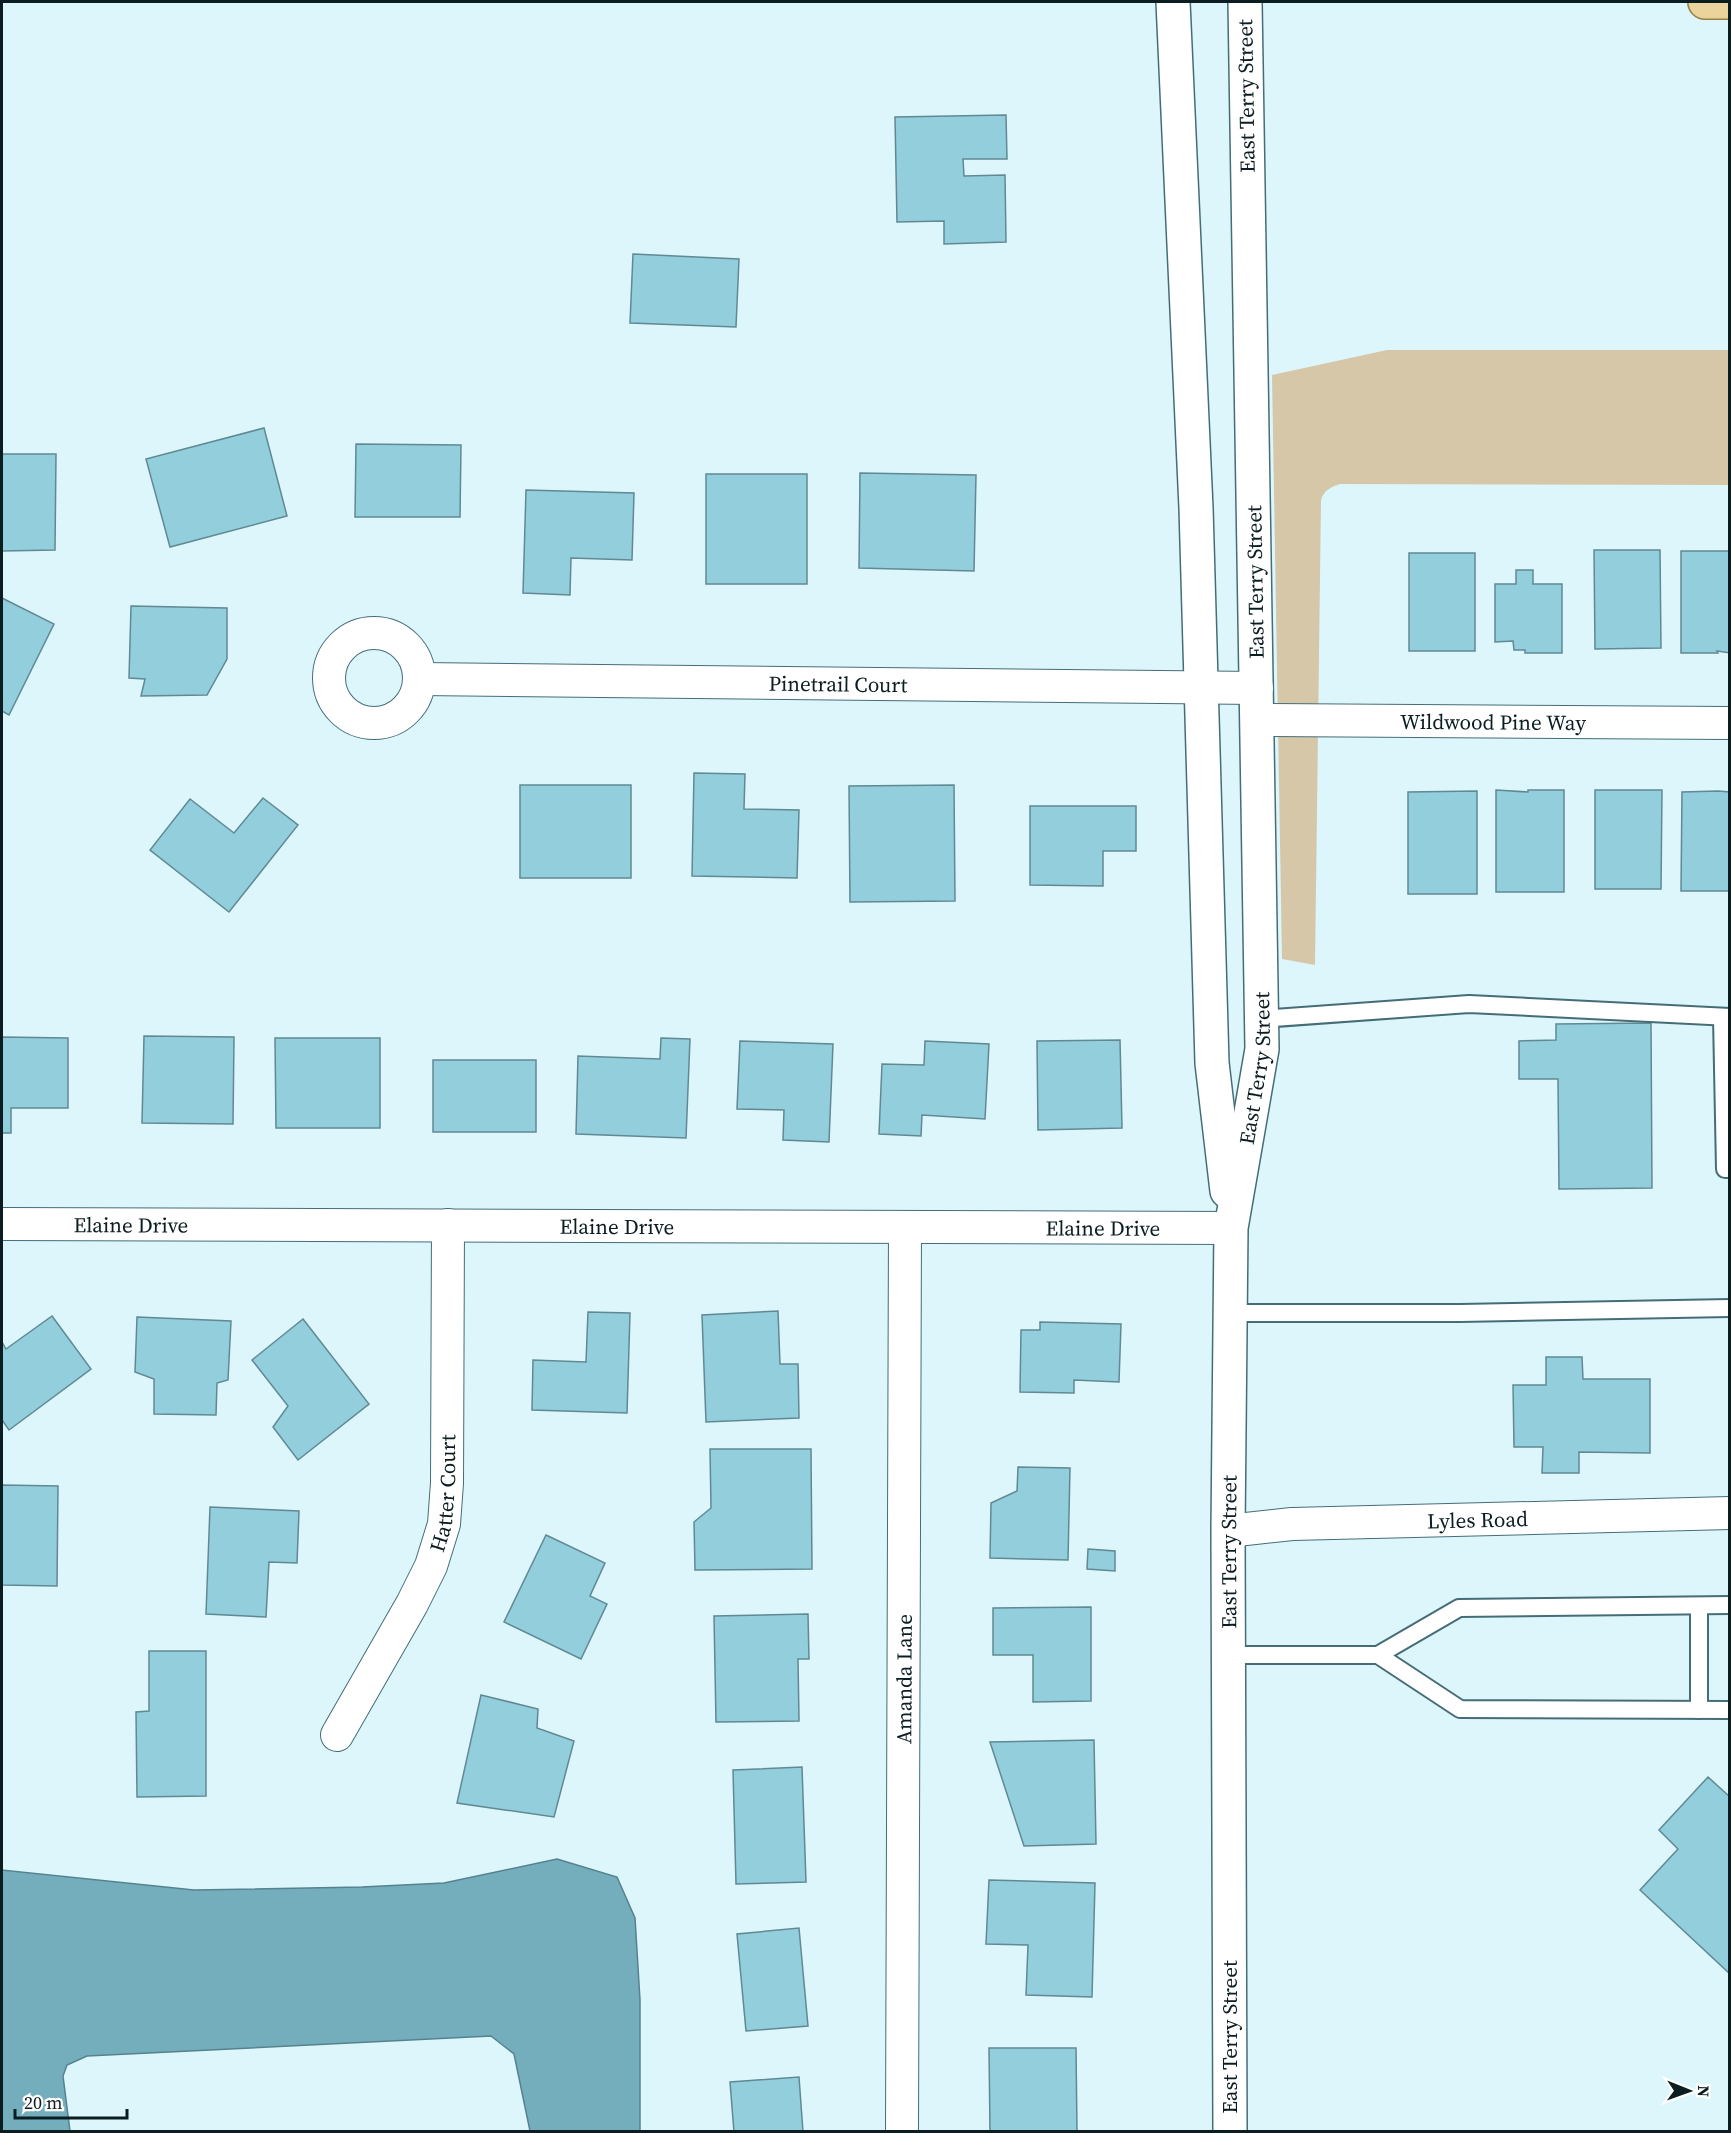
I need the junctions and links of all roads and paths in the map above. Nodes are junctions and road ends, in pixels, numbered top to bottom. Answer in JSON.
{"nodes":[{"id":1,"x":1173,"y":2,"type":"edge"},
{"id":2,"x":1245,"y":2,"type":"edge"},
{"id":3,"x":1705,"y":2,"type":"edge"},
{"id":4,"x":1730,"y":2,"type":"edge"},
{"id":5,"x":420,"y":680,"type":"dead end"},
{"id":6,"x":1201,"y":687,"type":"junction"},
{"id":7,"x":1257,"y":688,"type":"junction"},
{"id":8,"x":1257,"y":720,"type":"junction"},
{"id":9,"x":1730,"y":723,"type":"edge"},
{"id":10,"x":1726,"y":1017,"type":"edge"},
{"id":11,"x":1261,"y":1019,"type":"junction"},
{"id":12,"x":1730,"y":1169,"type":"edge"},
{"id":13,"x":2,"y":1224,"type":"edge"},
{"id":14,"x":448,"y":1225,"type":"junction"},
{"id":15,"x":905,"y":1227,"type":"junction"},
{"id":16,"x":1231,"y":1228,"type":"junction"},
{"id":17,"x":1730,"y":1308,"type":"edge"},
{"id":18,"x":1230,"y":1313,"type":"junction"},
{"id":19,"x":1730,"y":1513,"type":"edge"},
{"id":20,"x":1228,"y":1532,"type":"junction"},
{"id":21,"x":1730,"y":1605,"type":"edge"},
{"id":22,"x":1699,"y":1606,"type":"junction"},
{"id":23,"x":1229,"y":1655,"type":"junction"},
{"id":24,"x":1378,"y":1655,"type":"junction"},
{"id":25,"x":1698,"y":1710,"type":"junction"},
{"id":26,"x":1730,"y":1710,"type":"edge"},
{"id":27,"x":337,"y":1735,"type":"dead end"},
{"id":28,"x":902,"y":2132,"type":"edge"},
{"id":29,"x":1230,"y":2132,"type":"edge"}],
"edges":[{"from":1,"to":6,"type":"street"},
{"from":2,"to":7,"type":"street","name":"East Terry Street"},
{"from":3,"to":4,"type":"main road"},
{"from":5,"to":6,"type":"street","name":"Pinetrail Court"},
{"from":6,"to":7,"type":"street","name":"Pinetrail Court"},
{"from":6,"to":16,"type":"street"},
{"from":7,"to":8,"type":"street","name":"East Terry Street"},
{"from":8,"to":9,"type":"street","name":"Wildwood Pine Way"},
{"from":8,"to":11,"type":"street","name":"East Terry Street"},
{"from":10,"to":11,"type":"lane"},
{"from":10,"to":12,"type":"lane"},
{"from":11,"to":16,"type":"street","name":"East Terry Street"},
{"from":13,"to":14,"type":"street","name":"Elaine Drive"},
{"from":14,"to":15,"type":"street","name":"Elaine Drive"},
{"from":14,"to":27,"type":"street","name":"Hatter Court"},
{"from":15,"to":16,"type":"street","name":"Elaine Drive"},
{"from":15,"to":28,"type":"street","name":"Amanda Lane"},
{"from":16,"to":18,"type":"street","name":"East Terry Street"},
{"from":17,"to":18,"type":"lane"},
{"from":18,"to":20,"type":"street","name":"East Terry Street"},
{"from":19,"to":20,"type":"street","name":"Lyles Road"},
{"from":20,"to":23,"type":"street","name":"East Terry Street"},
{"from":21,"to":22,"type":"lane"},
{"from":22,"to":24,"type":"lane"},
{"from":22,"to":25,"type":"lane"},
{"from":23,"to":24,"type":"lane"},
{"from":23,"to":29,"type":"street","name":"East Terry Street"},
{"from":24,"to":25,"type":"lane"},
{"from":25,"to":26,"type":"lane"}]}
